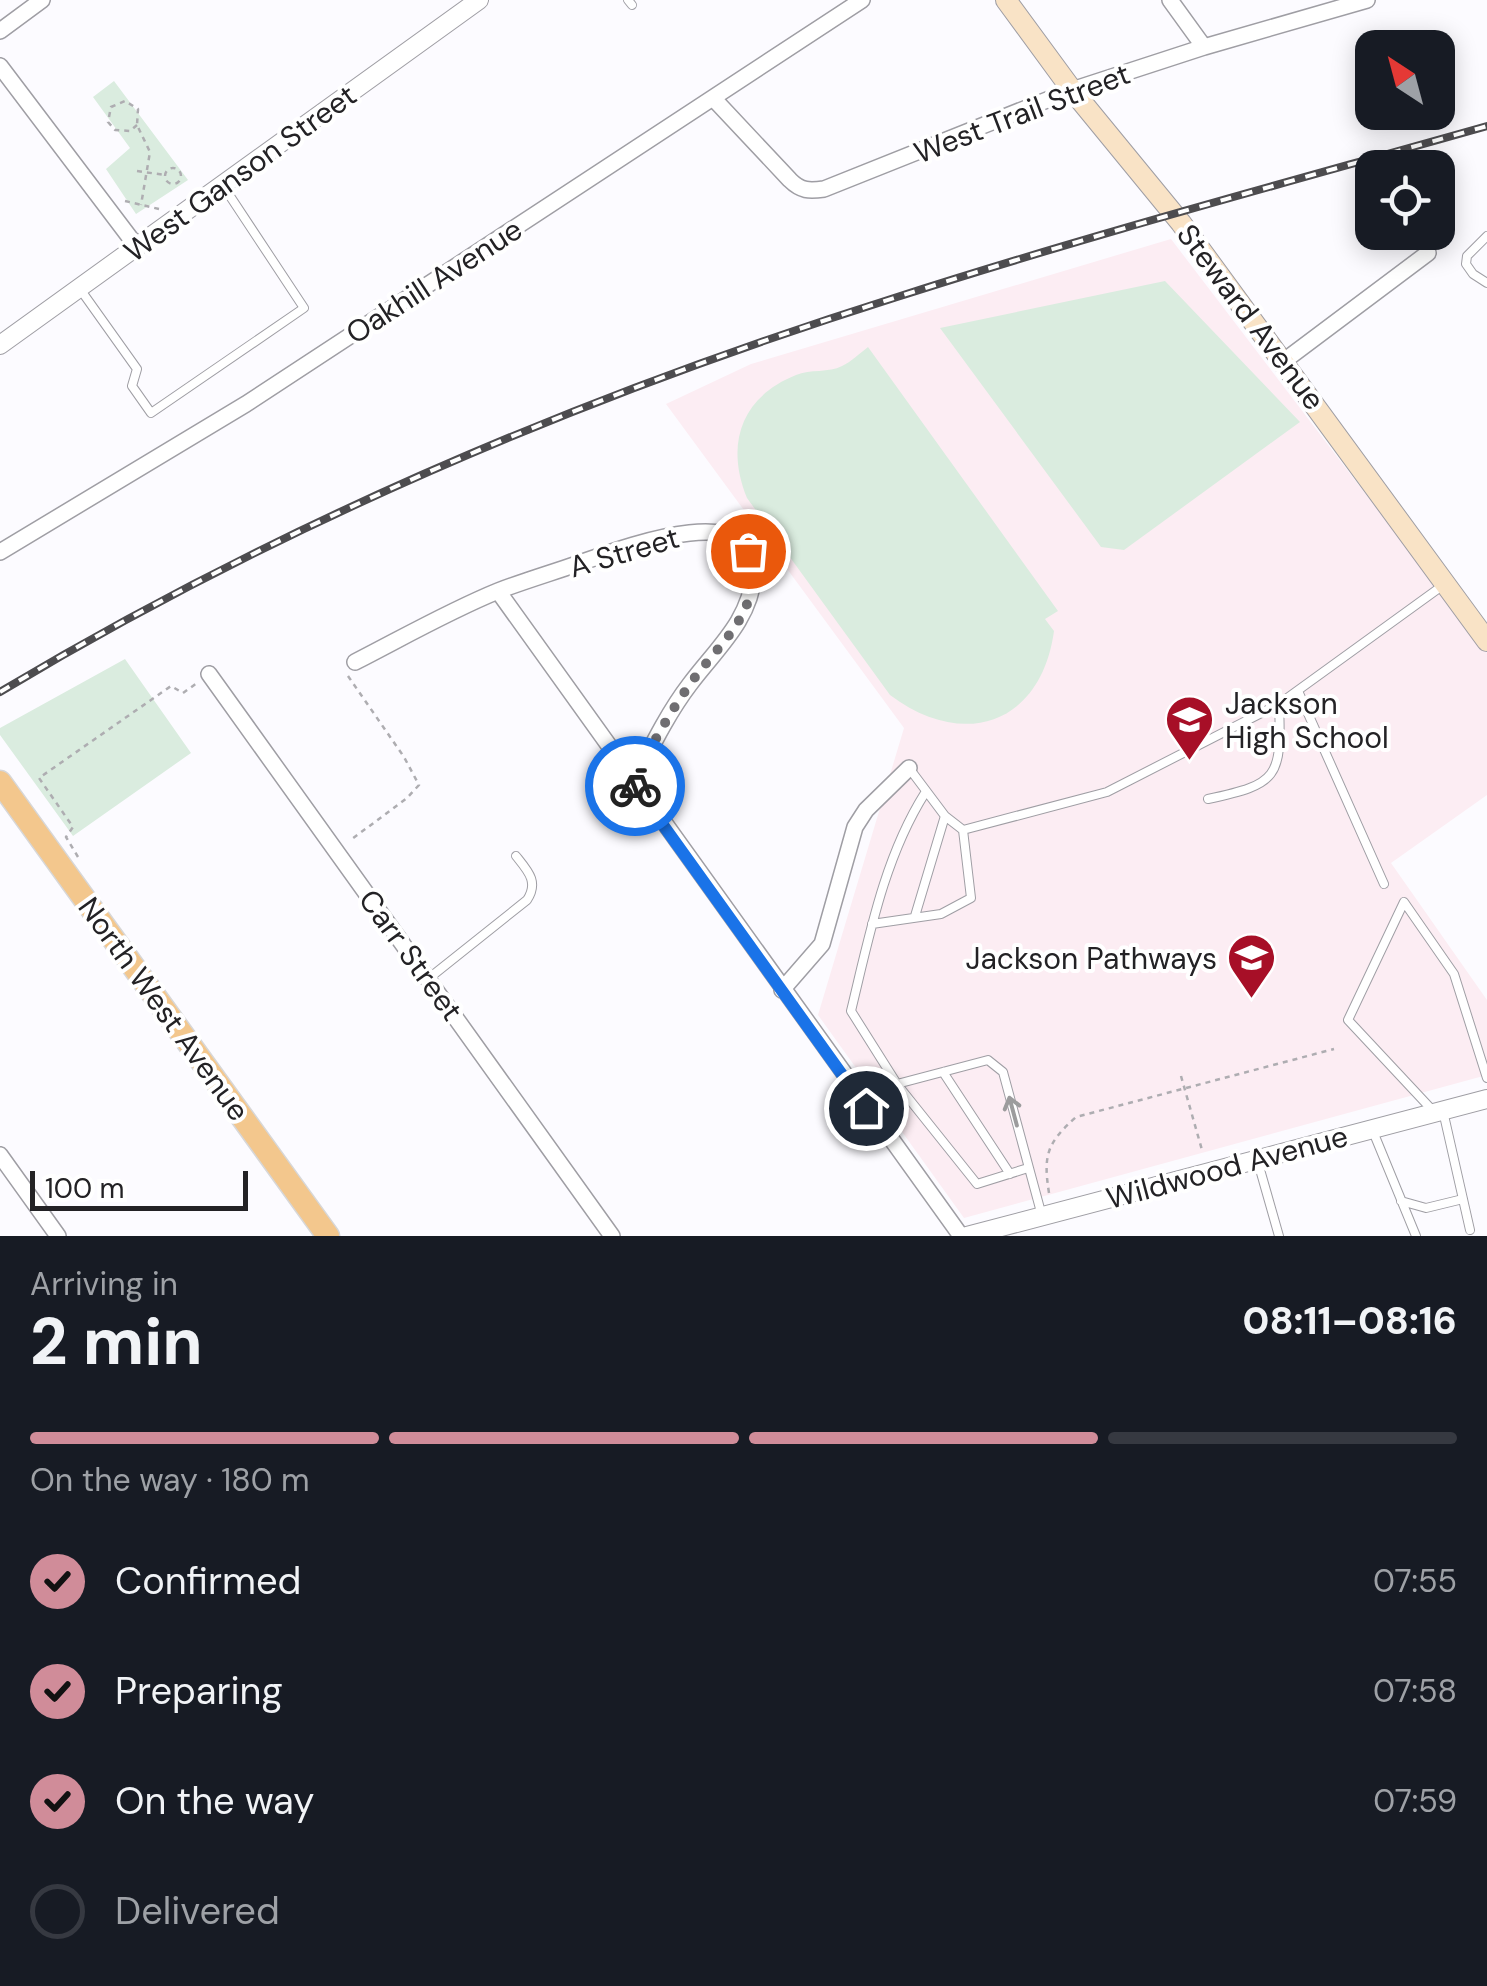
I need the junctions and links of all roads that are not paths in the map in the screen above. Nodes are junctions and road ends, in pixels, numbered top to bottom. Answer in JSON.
{"nodes":[{"id":1,"x":42,"y":0,"type":"edge"},
{"id":2,"x":479,"y":0,"type":"edge"},
{"id":3,"x":862,"y":0,"type":"edge"},
{"id":4,"x":1006,"y":0,"type":"edge"},
{"id":5,"x":1170,"y":0,"type":"edge"},
{"id":6,"x":1367,"y":0,"type":"edge"},
{"id":7,"x":0,"y":31,"type":"edge"},
{"id":8,"x":1204,"y":47,"type":"junction"},
{"id":9,"x":0,"y":66,"type":"edge"},
{"id":10,"x":1072,"y":90,"type":"junction"},
{"id":11,"x":713,"y":98,"type":"junction"},
{"id":12,"x":222,"y":184,"type":"junction"},
{"id":13,"x":1487,"y":236,"type":"edge"},
{"id":14,"x":137,"y":247,"type":"junction"},
{"id":15,"x":1428,"y":253,"type":"dead end"},
{"id":16,"x":1487,"y":283,"type":"edge"},
{"id":17,"x":80,"y":289,"type":"junction"},
{"id":18,"x":2,"y":338,"type":"edge"},
{"id":19,"x":1284,"y":361,"type":"junction"},
{"id":20,"x":0,"y":552,"type":"edge"},
{"id":21,"x":1445,"y":583,"type":"junction"},
{"id":22,"x":498,"y":591,"type":"junction"},
{"id":23,"x":1486,"y":636,"type":"edge"},
{"id":24,"x":355,"y":662,"type":"road end"},
{"id":25,"x":210,"y":674,"type":"road end"},
{"id":26,"x":1298,"y":691,"type":"junction"},
{"id":27,"x":1279,"y":704,"type":"junction"},
{"id":28,"x":908,"y":768,"type":"joint"},
{"id":29,"x":0,"y":782,"type":"edge"},
{"id":30,"x":633,"y":783,"type":"junction"},
{"id":31,"x":925,"y":793,"type":"junction"},
{"id":32,"x":1208,"y":798,"type":"dead end"},
{"id":33,"x":945,"y":816,"type":"junction"},
{"id":34,"x":963,"y":830,"type":"junction"},
{"id":35,"x":516,"y":856,"type":"dead end"},
{"id":36,"x":1384,"y":884,"type":"dead end"},
{"id":37,"x":915,"y":916,"type":"junction"},
{"id":38,"x":872,"y":924,"type":"junction"},
{"id":39,"x":428,"y":979,"type":"junction"},
{"id":40,"x":782,"y":990,"type":"junction"},
{"id":41,"x":943,"y":1072,"type":"junction"},
{"id":42,"x":1487,"y":1078,"type":"edge"},
{"id":43,"x":897,"y":1084,"type":"junction"},
{"id":44,"x":1487,"y":1099,"type":"edge"},
{"id":45,"x":866,"y":1108,"type":"junction"},
{"id":46,"x":1439,"y":1112,"type":"junction"},
{"id":47,"x":1372,"y":1129,"type":"junction"},
{"id":48,"x":0,"y":1155,"type":"edge"},
{"id":49,"x":1257,"y":1160,"type":"junction"},
{"id":50,"x":1028,"y":1168,"type":"junction"},
{"id":51,"x":1010,"y":1174,"type":"junction"},
{"id":52,"x":1463,"y":1199,"type":"junction"},
{"id":53,"x":1401,"y":1201,"type":"junction"},
{"id":54,"x":1042,"y":1216,"type":"junction"},
{"id":55,"x":1470,"y":1230,"type":"dead end"},
{"id":56,"x":58,"y":1236,"type":"edge"},
{"id":57,"x":328,"y":1236,"type":"edge"},
{"id":58,"x":612,"y":1236,"type":"edge"},
{"id":59,"x":964,"y":1236,"type":"edge"},
{"id":60,"x":1278,"y":1236,"type":"edge"},
{"id":61,"x":1416,"y":1236,"type":"edge"}],
"edges":[{"from":1,"to":7,"type":"street"},
{"from":2,"to":12,"type":"street","name":"West Ganson Street"},
{"from":3,"to":11,"type":"street","name":"Oakhill Avenue"},
{"from":4,"to":10,"type":"main road","name":"Steward Avenue"},
{"from":5,"to":8,"type":"street"},
{"from":6,"to":8,"type":"street","name":"West Trail Street"},
{"from":8,"to":10,"type":"street","name":"West Trail Street"},
{"from":9,"to":14,"type":"street"},
{"from":10,"to":11,"type":"street","name":"West Trail Street"},
{"from":10,"to":19,"type":"main road","name":"Steward Avenue"},
{"from":11,"to":20,"type":"street","name":"Oakhill Avenue"},
{"from":12,"to":14,"type":"street","name":"West Ganson Street"},
{"from":12,"to":17,"type":"lane"},
{"from":13,"to":16,"type":"lane"},
{"from":14,"to":17,"type":"street","name":"West Ganson Street"},
{"from":15,"to":19,"type":"street"},
{"from":17,"to":18,"type":"street","name":"West Ganson Street"},
{"from":19,"to":21,"type":"main road","name":"Steward Avenue"},
{"from":21,"to":23,"type":"main road","name":"Steward Avenue"},
{"from":21,"to":26,"type":"lane"},
{"from":22,"to":24,"type":"street","name":"A Street"},
{"from":22,"to":30,"type":"street"},
{"from":22,"to":30,"type":"street","name":"A Street"},
{"from":25,"to":39,"type":"street","name":"Carr Street"},
{"from":26,"to":27,"type":"lane"},
{"from":26,"to":36,"type":"lane"},
{"from":27,"to":32,"type":"lane"},
{"from":27,"to":34,"type":"lane"},
{"from":28,"to":31,"type":"lane"},
{"from":28,"to":40,"type":"street"},
{"from":29,"to":57,"type":"main road","name":"North West Avenue"},
{"from":30,"to":40,"type":"street"},
{"from":31,"to":33,"type":"lane"},
{"from":31,"to":38,"type":"lane"},
{"from":33,"to":34,"type":"lane"},
{"from":33,"to":37,"type":"lane"},
{"from":34,"to":37,"type":"lane"},
{"from":35,"to":39,"type":"lane"},
{"from":37,"to":38,"type":"lane"},
{"from":38,"to":43,"type":"lane"},
{"from":39,"to":58,"type":"street","name":"Carr Street"},
{"from":40,"to":45,"type":"street"},
{"from":41,"to":43,"type":"lane"},
{"from":50,"to":41,"type":"lane","one_way":true},
{"from":41,"to":51,"type":"lane"},
{"from":42,"to":46,"type":"lane"},
{"from":43,"to":45,"type":"lane"},
{"from":43,"to":51,"type":"lane"},
{"from":44,"to":46,"type":"street","name":"Wildwood Avenue"},
{"from":45,"to":59,"type":"street"},
{"from":46,"to":47,"type":"street","name":"Wildwood Avenue"},
{"from":46,"to":52,"type":"lane"},
{"from":47,"to":49,"type":"street","name":"Wildwood Avenue"},
{"from":47,"to":53,"type":"lane"},
{"from":48,"to":56,"type":"street"},
{"from":49,"to":54,"type":"street","name":"Wildwood Avenue"},
{"from":49,"to":60,"type":"lane"},
{"from":50,"to":51,"type":"lane"},
{"from":50,"to":54,"type":"lane"},
{"from":52,"to":53,"type":"lane"},
{"from":52,"to":55,"type":"lane"},
{"from":53,"to":61,"type":"lane"},
{"from":54,"to":59,"type":"street","name":"Wildwood Avenue"}]}
